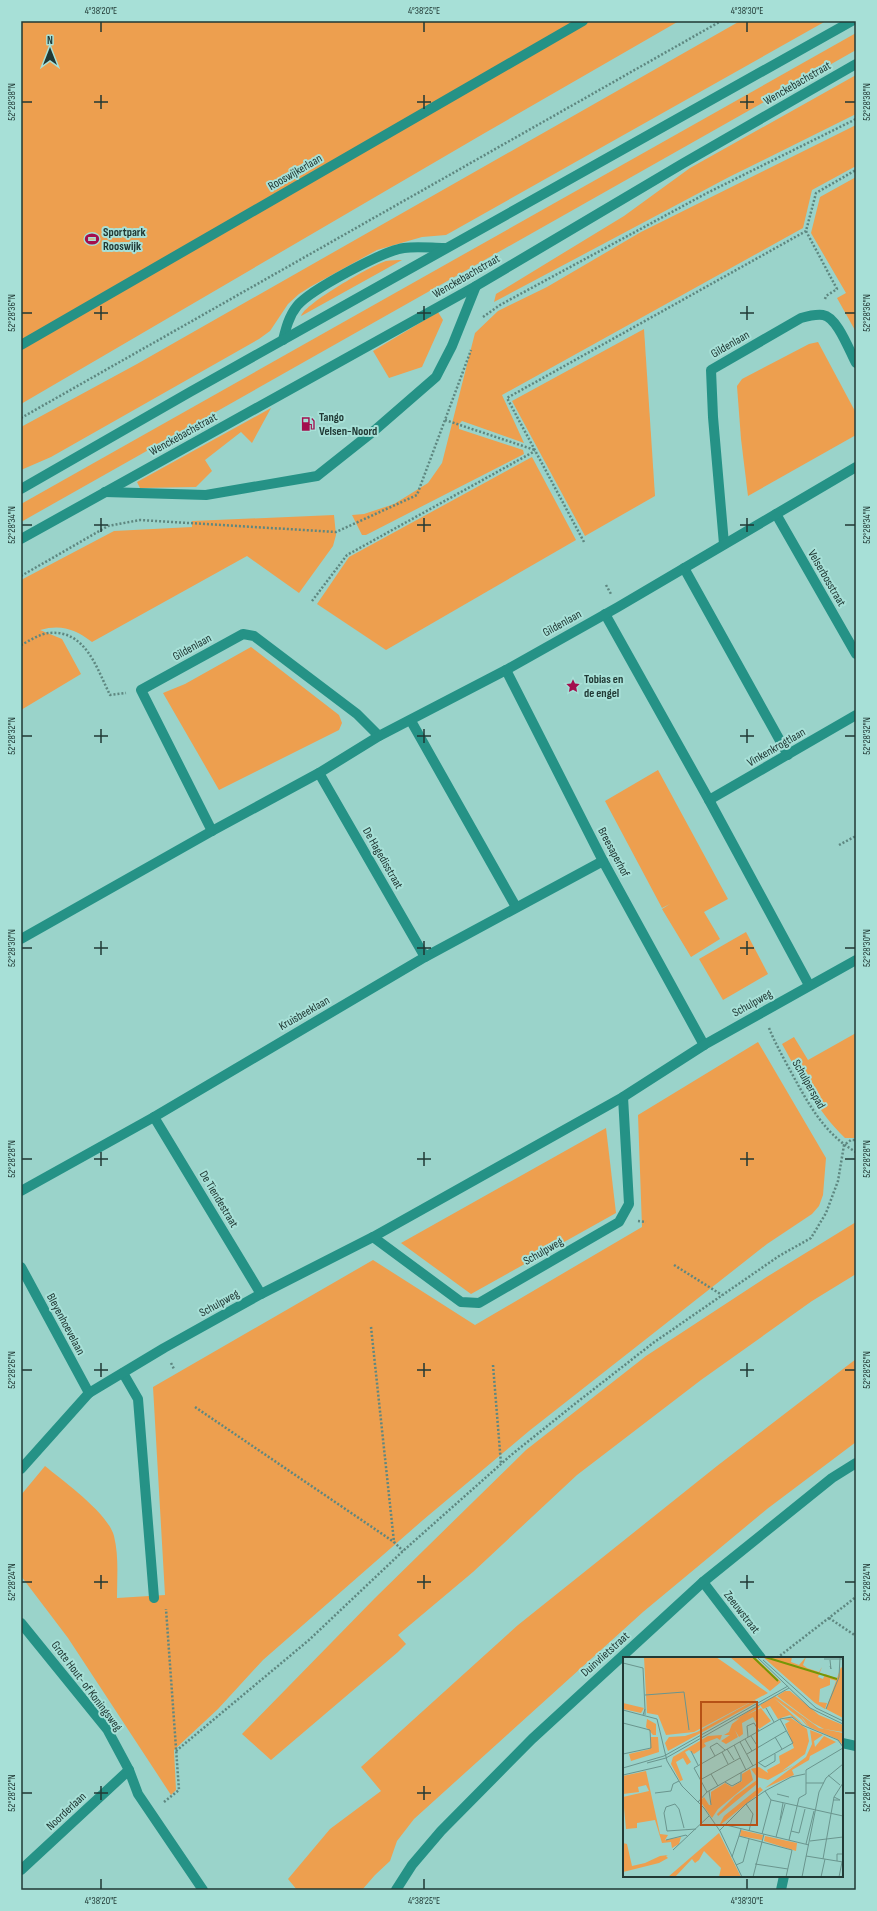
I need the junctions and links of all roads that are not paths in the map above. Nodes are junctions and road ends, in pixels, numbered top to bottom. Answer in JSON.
{"nodes":[{"id":1,"x":583,"y":21,"type":"edge"},
{"id":2,"x":852,"y":21,"type":"edge"},
{"id":3,"x":856,"y":64,"type":"edge"},
{"id":4,"x":446,"y":248,"type":"junction"},
{"id":5,"x":476,"y":286,"type":"junction"},
{"id":6,"x":283,"y":340,"type":"junction"},
{"id":7,"x":21,"y":345,"type":"edge"},
{"id":8,"x":856,"y":363,"type":"edge"},
{"id":9,"x":856,"y":466,"type":"edge"},
{"id":10,"x":21,"y":489,"type":"edge"},
{"id":11,"x":104,"y":492,"type":"junction"},
{"id":12,"x":776,"y":514,"type":"junction"},
{"id":13,"x":21,"y":538,"type":"edge"},
{"id":14,"x":724,"y":544,"type":"junction"},
{"id":15,"x":684,"y":568,"type":"junction"},
{"id":16,"x":605,"y":614,"type":"junction"},
{"id":17,"x":856,"y":654,"type":"edge"},
{"id":18,"x":506,"y":670,"type":"junction"},
{"id":19,"x":856,"y":715,"type":"edge"},
{"id":20,"x":411,"y":721,"type":"junction"},
{"id":21,"x":379,"y":736,"type":"junction"},
{"id":22,"x":788,"y":755,"type":"junction"},
{"id":23,"x":320,"y":772,"type":"junction"},
{"id":24,"x":709,"y":800,"type":"junction"},
{"id":25,"x":212,"y":831,"type":"junction"},
{"id":26,"x":603,"y":861,"type":"junction"},
{"id":27,"x":516,"y":907,"type":"junction"},
{"id":28,"x":21,"y":939,"type":"edge"},
{"id":29,"x":425,"y":957,"type":"junction"},
{"id":30,"x":856,"y":960,"type":"edge"},
{"id":31,"x":809,"y":985,"type":"junction"},
{"id":32,"x":704,"y":1045,"type":"junction"},
{"id":33,"x":623,"y":1097,"type":"junction"},
{"id":34,"x":154,"y":1117,"type":"junction"},
{"id":35,"x":21,"y":1191,"type":"edge"},
{"id":36,"x":373,"y":1237,"type":"junction"},
{"id":37,"x":21,"y":1267,"type":"edge"},
{"id":38,"x":261,"y":1294,"type":"junction"},
{"id":39,"x":123,"y":1373,"type":"junction"},
{"id":40,"x":89,"y":1393,"type":"junction"},
{"id":41,"x":856,"y":1463,"type":"edge"},
{"id":42,"x":21,"y":1469,"type":"edge"},
{"id":43,"x":703,"y":1582,"type":"junction"},
{"id":44,"x":154,"y":1598,"type":"road end"},
{"id":45,"x":21,"y":1623,"type":"edge"},
{"id":46,"x":760,"y":1657,"type":"edge"},
{"id":47,"x":843,"y":1743,"type":"edge"},
{"id":48,"x":856,"y":1746,"type":"edge"},
{"id":49,"x":129,"y":1770,"type":"junction"},
{"id":50,"x":21,"y":1870,"type":"edge"},
{"id":51,"x":784,"y":1877,"type":"edge"},
{"id":52,"x":203,"y":1890,"type":"edge"},
{"id":53,"x":396,"y":1890,"type":"edge"},
{"id":54,"x":781,"y":1890,"type":"edge"}],
"edges":[{"from":1,"to":7,"type":"street","name":"Rooswijkerlaan"},
{"from":2,"to":4,"type":"street"},
{"from":3,"to":5,"type":"street","name":"Wenckebachstraat"},
{"from":4,"to":6,"type":"street"},
{"from":4,"to":6,"type":"street"},
{"from":5,"to":11,"type":"street","name":"Wenckebachstraat"},
{"from":5,"to":11,"type":"street"},
{"from":6,"to":10,"type":"street"},
{"from":8,"to":14,"type":"street","name":"Gildenlaan"},
{"from":9,"to":12,"type":"street","name":"Gildenlaan"},
{"from":11,"to":13,"type":"street","name":"Wenckebachstraat"},
{"from":12,"to":14,"type":"street","name":"Gildenlaan"},
{"from":12,"to":17,"type":"street","name":"Velserbosstraat"},
{"from":14,"to":15,"type":"street","name":"Gildenlaan"},
{"from":15,"to":16,"type":"street","name":"Gildenlaan"},
{"from":15,"to":22,"type":"street"},
{"from":16,"to":18,"type":"street","name":"Gildenlaan"},
{"from":16,"to":24,"type":"street"},
{"from":18,"to":20,"type":"street","name":"Gildenlaan"},
{"from":18,"to":26,"type":"street","name":"Breesaperhof"},
{"from":19,"to":22,"type":"street","name":"Vinkenkrogtlaan"},
{"from":20,"to":21,"type":"street","name":"Gildenlaan"},
{"from":20,"to":27,"type":"street"},
{"from":21,"to":23,"type":"street","name":"Gildenlaan"},
{"from":21,"to":25,"type":"street","name":"Gildenlaan"},
{"from":22,"to":24,"type":"street","name":"Vinkenkrogtlaan"},
{"from":23,"to":25,"type":"street","name":"Gildenlaan"},
{"from":23,"to":29,"type":"street","name":"De Hagedisstraat"},
{"from":24,"to":31,"type":"street"},
{"from":25,"to":28,"type":"street","name":"Gildenlaan"},
{"from":26,"to":27,"type":"street","name":"Kruisbeeklaan"},
{"from":26,"to":32,"type":"street","name":"Breesaperhof"},
{"from":27,"to":29,"type":"street","name":"Kruisbeeklaan"},
{"from":29,"to":34,"type":"street","name":"Kruisbeeklaan"},
{"from":30,"to":31,"type":"street","name":"Schulpweg"},
{"from":31,"to":32,"type":"street","name":"Schulpweg"},
{"from":32,"to":33,"type":"street","name":"Schulpweg"},
{"from":33,"to":36,"type":"street","name":"Schulpweg"},
{"from":33,"to":36,"type":"street","name":"Schulpweg"},
{"from":34,"to":35,"type":"street","name":"Kruisbeeklaan"},
{"from":34,"to":38,"type":"street","name":"De Tiendestraat"},
{"from":36,"to":38,"type":"street","name":"Schulpweg"},
{"from":37,"to":40,"type":"street","name":"Bleyenhoevelaan"},
{"from":38,"to":39,"type":"street","name":"Schulpweg"},
{"from":39,"to":40,"type":"street","name":"Schulpweg"},
{"from":39,"to":44,"type":"street"},
{"from":40,"to":42,"type":"street","name":"Schulpweg"},
{"from":41,"to":43,"type":"street","name":"Duinvlietstraat"},
{"from":43,"to":46,"type":"street","name":"Zeeuwstraat"},
{"from":43,"to":53,"type":"street","name":"Duinvlietstraat"},
{"from":45,"to":49,"type":"street","name":"Grote Hout- of Koningsweg"},
{"from":47,"to":48,"type":"street"},
{"from":49,"to":50,"type":"street","name":"Noorderlaan"},
{"from":49,"to":52,"type":"street","name":"Grote Hout- of Koningsweg"},
{"from":51,"to":54,"type":"street"}]}
